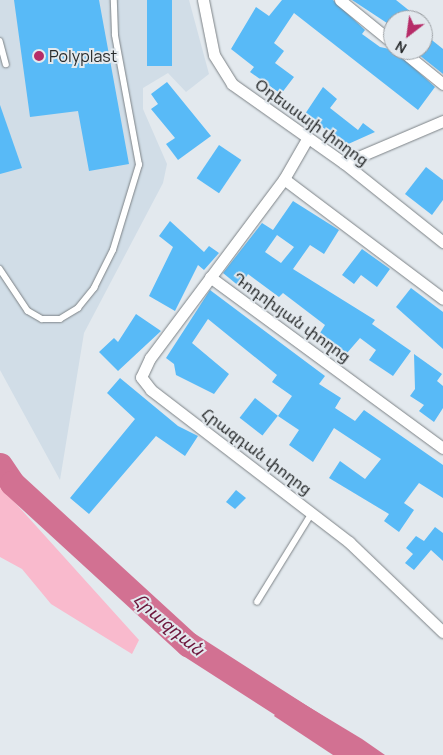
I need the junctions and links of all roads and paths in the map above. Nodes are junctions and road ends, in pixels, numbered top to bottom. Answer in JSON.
{"nodes":[{"id":1,"x":114,"y":0,"type":"edge"},
{"id":2,"x":202,"y":0,"type":"edge"},
{"id":3,"x":340,"y":0,"type":"edge"},
{"id":4,"x":383,"y":35,"type":"edge"},
{"id":5,"x":0,"y":41,"type":"edge"},
{"id":6,"x":413,"y":60,"type":"edge"},
{"id":7,"x":6,"y":64,"type":"dead end"},
{"id":8,"x":443,"y":84,"type":"edge"},
{"id":9,"x":443,"y":121,"type":"edge"},
{"id":10,"x":307,"y":138,"type":"junction"},
{"id":11,"x":344,"y":164,"type":"junction"},
{"id":12,"x":284,"y":179,"type":"junction"},
{"id":13,"x":443,"y":242,"type":"edge"},
{"id":14,"x":0,"y":269,"type":"edge"},
{"id":15,"x":210,"y":277,"type":"junction"},
{"id":16,"x":443,"y":299,"type":"edge"},
{"id":17,"x":443,"y":448,"type":"edge"},
{"id":18,"x":312,"y":513,"type":"junction"},
{"id":19,"x":257,"y":602,"type":"dead end"},
{"id":20,"x":443,"y":632,"type":"edge"}],
"edges":[{"from":1,"to":14,"type":"lane"},
{"from":2,"to":10,"type":"street","name":"Օդեսսայի փողոց"},
{"from":3,"to":4,"type":"street"},
{"from":5,"to":7,"type":"lane"},
{"from":6,"to":8,"type":"street"},
{"from":9,"to":11,"type":"street"},
{"from":10,"to":11,"type":"street","name":"Օդեսսայի փողոց"},
{"from":10,"to":12,"type":"street","name":"Դոդոխյան փողոց"},
{"from":11,"to":13,"type":"street","name":"Օդեսսայի փողոց"},
{"from":12,"to":15,"type":"street","name":"Դոդոխյան փողոց"},
{"from":12,"to":16,"type":"street"},
{"from":15,"to":17,"type":"street","name":"Դոդոխյան փողոց"},
{"from":15,"to":18,"type":"street","name":"Հրազդան փողոց"},
{"from":18,"to":19,"type":"lane"},
{"from":18,"to":20,"type":"street","name":"Հրազդան փողոց"}]}
